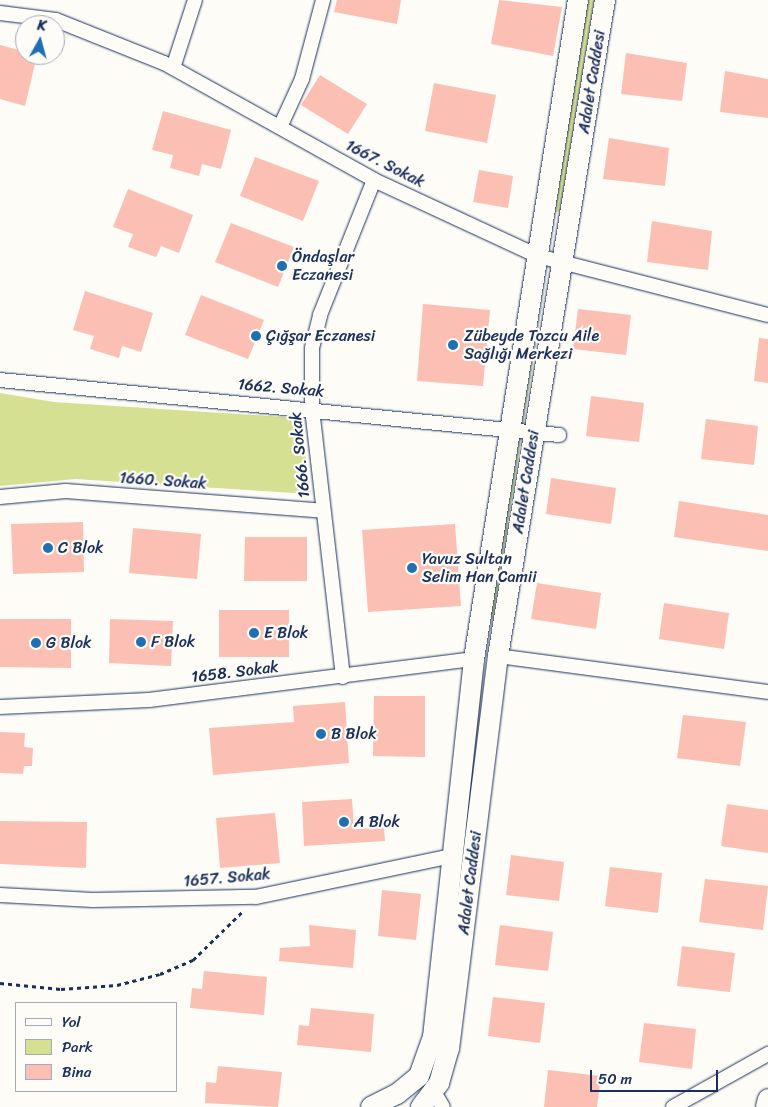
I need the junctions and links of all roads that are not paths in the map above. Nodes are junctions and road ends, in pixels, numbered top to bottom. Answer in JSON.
{"nodes":[{"id":1,"x":195,"y":0,"type":"edge"},
{"id":2,"x":323,"y":0,"type":"edge"},
{"id":3,"x":578,"y":0,"type":"edge"},
{"id":4,"x":605,"y":0,"type":"edge"},
{"id":5,"x":0,"y":13,"type":"edge"},
{"id":6,"x":173,"y":68,"type":"junction"},
{"id":7,"x":280,"y":127,"type":"junction"},
{"id":8,"x":374,"y":180,"type":"junction"},
{"id":9,"x":538,"y":256,"type":"junction"},
{"id":10,"x":562,"y":264,"type":"junction"},
{"id":11,"x":768,"y":315,"type":"edge"},
{"id":12,"x":0,"y":380,"type":"edge"},
{"id":13,"x":312,"y":408,"type":"junction"},
{"id":14,"x":510,"y":430,"type":"junction"},
{"id":15,"x":534,"y":432,"type":"junction"},
{"id":16,"x":559,"y":435,"type":"dead end"},
{"id":17,"x":0,"y":497,"type":"edge"},
{"id":18,"x":323,"y":511,"type":"junction"},
{"id":19,"x":498,"y":656,"type":"junction"},
{"id":20,"x":474,"y":659,"type":"junction"},
{"id":21,"x":343,"y":677,"type":"junction"},
{"id":22,"x":768,"y":692,"type":"edge"},
{"id":23,"x":0,"y":707,"type":"edge"},
{"id":24,"x":453,"y":856,"type":"junction"},
{"id":25,"x":0,"y":895,"type":"edge"},
{"id":26,"x":768,"y":1054,"type":"edge"},
{"id":27,"x":438,"y":1099,"type":"edge"},
{"id":28,"x":768,"y":1100,"type":"edge"},
{"id":29,"x":371,"y":1107,"type":"edge"},
{"id":30,"x":421,"y":1107,"type":"edge"},
{"id":31,"x":673,"y":1107,"type":"edge"},
{"id":32,"x":766,"y":1107,"type":"edge"}],
"edges":[{"from":1,"to":6,"type":"street"},
{"from":2,"to":7,"type":"street"},
{"from":3,"to":9,"type":"street"},
{"from":4,"to":10,"type":"street","name":"Adalet Caddesi"},
{"from":5,"to":6,"type":"street","name":"1667. Sokak"},
{"from":6,"to":7,"type":"street","name":"1667. Sokak"},
{"from":7,"to":8,"type":"street","name":"1667. Sokak"},
{"from":8,"to":9,"type":"street","name":"1667. Sokak"},
{"from":8,"to":13,"type":"street","name":"1666. Sokak"},
{"from":9,"to":10,"type":"street","name":"1667. Sokak"},
{"from":9,"to":14,"type":"street"},
{"from":10,"to":11,"type":"street","name":"1667. Sokak"},
{"from":10,"to":15,"type":"street","name":"Adalet Caddesi"},
{"from":12,"to":13,"type":"street","name":"1662. Sokak"},
{"from":13,"to":14,"type":"street","name":"1662. Sokak"},
{"from":13,"to":18,"type":"street","name":"1666. Sokak"},
{"from":14,"to":15,"type":"street","name":"1662. Sokak"},
{"from":14,"to":20,"type":"street"},
{"from":15,"to":16,"type":"street","name":"1662. Sokak"},
{"from":15,"to":19,"type":"street","name":"Adalet Caddesi"},
{"from":17,"to":18,"type":"street","name":"1660. Sokak"},
{"from":18,"to":21,"type":"street","name":"1666. Sokak"},
{"from":19,"to":22,"type":"street"},
{"from":19,"to":27,"type":"street","name":"Adalet Caddesi"},
{"from":20,"to":21,"type":"street","name":"1658. Sokak"},
{"from":20,"to":24,"type":"street"},
{"from":21,"to":23,"type":"street","name":"1658. Sokak"},
{"from":24,"to":25,"type":"street","name":"1657. Sokak"},
{"from":24,"to":29,"type":"street"},
{"from":26,"to":31,"type":"street"},
{"from":27,"to":30,"type":"street","name":"Adalet Caddesi"},
{"from":28,"to":32,"type":"street"}]}
